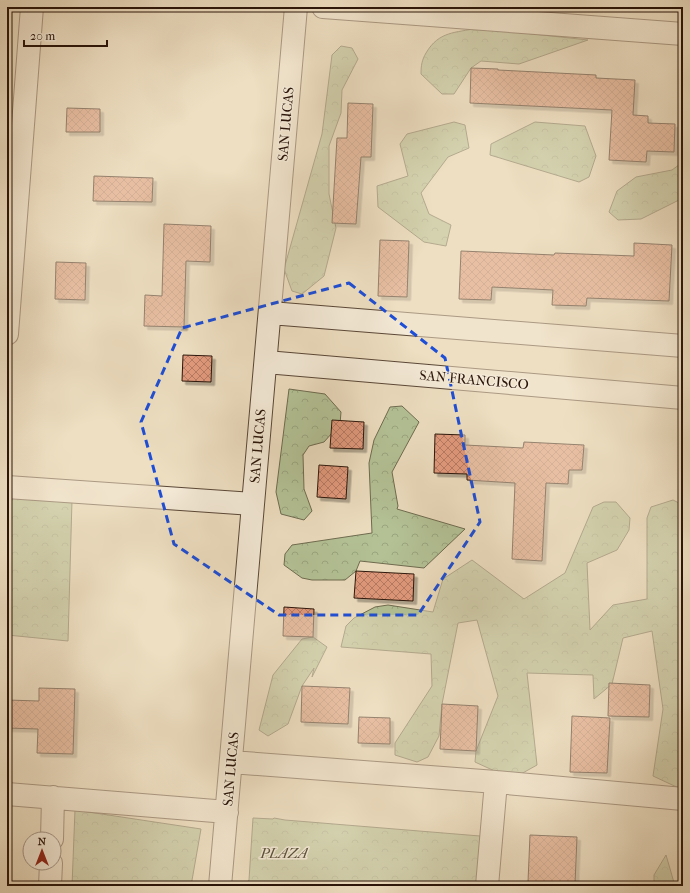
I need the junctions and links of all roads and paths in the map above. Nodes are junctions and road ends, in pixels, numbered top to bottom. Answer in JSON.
{"nodes":[{"id":1,"x":32,"y":7,"type":"edge"},
{"id":2,"x":296,"y":7,"type":"edge"},
{"id":3,"x":323,"y":7,"type":"edge"},
{"id":4,"x":683,"y":34,"type":"edge"},
{"id":5,"x":270,"y":314,"type":"junction"},
{"id":6,"x":7,"y":334,"type":"edge"},
{"id":7,"x":683,"y":346,"type":"edge"},
{"id":8,"x":266,"y":362,"type":"junction"},
{"id":9,"x":683,"y":398,"type":"edge"},
{"id":10,"x":7,"y":487,"type":"edge"},
{"id":11,"x":253,"y":504,"type":"junction"},
{"id":12,"x":231,"y":762,"type":"junction"},
{"id":13,"x":496,"y":782,"type":"junction"},
{"id":14,"x":7,"y":794,"type":"edge"},
{"id":15,"x":53,"y":797,"type":"junction"},
{"id":16,"x":683,"y":799,"type":"edge"},
{"id":17,"x":227,"y":812,"type":"junction"},
{"id":18,"x":52,"y":831,"type":"edge"},
{"id":19,"x":51,"y":871,"type":"edge"},
{"id":20,"x":50,"y":886,"type":"edge"},
{"id":21,"x":220,"y":886,"type":"edge"},
{"id":22,"x":487,"y":886,"type":"edge"}],
"edges":[{"from":1,"to":6,"type":"street"},
{"from":2,"to":5,"type":"street","name":"SAN LUCAS"},
{"from":3,"to":4,"type":"street"},
{"from":5,"to":7,"type":"street"},
{"from":5,"to":8,"type":"street","name":"SAN LUCAS"},
{"from":8,"to":9,"type":"street","name":"SAN FRANCISCO"},
{"from":8,"to":11,"type":"street","name":"SAN LUCAS"},
{"from":10,"to":11,"type":"street"},
{"from":11,"to":12,"type":"street","name":"SAN LUCAS"},
{"from":12,"to":13,"type":"street"},
{"from":12,"to":17,"type":"street","name":"SAN LUCAS"},
{"from":13,"to":16,"type":"street"},
{"from":13,"to":22,"type":"street"},
{"from":14,"to":15,"type":"street"},
{"from":15,"to":17,"type":"street"},
{"from":15,"to":18,"type":"street"},
{"from":17,"to":21,"type":"street","name":"SAN LUCAS"},
{"from":19,"to":20,"type":"street"}]}
